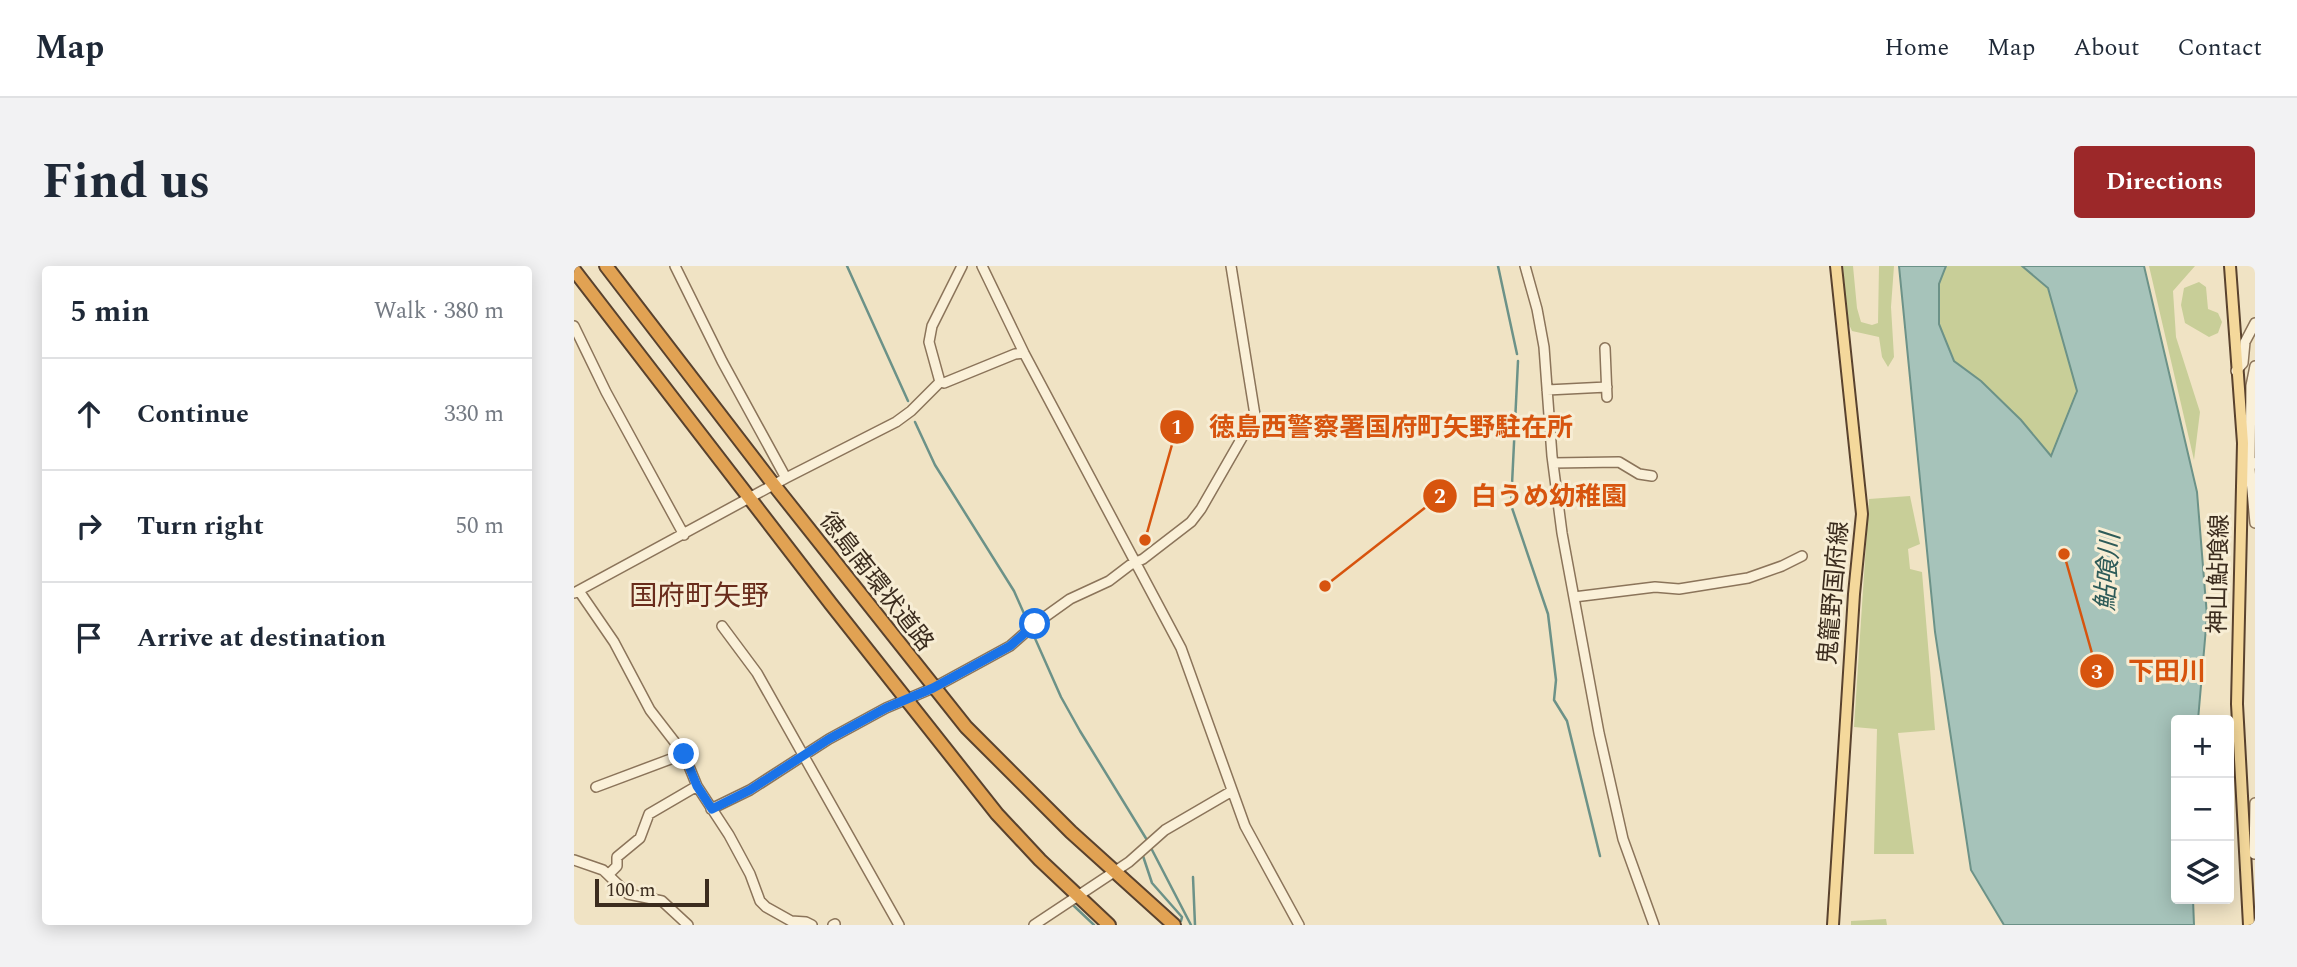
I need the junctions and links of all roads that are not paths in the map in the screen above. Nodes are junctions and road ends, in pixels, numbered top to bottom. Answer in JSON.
{"nodes":[{"id":1,"x":606,"y":266,"type":"edge"},
{"id":2,"x":675,"y":266,"type":"edge"},
{"id":3,"x":962,"y":266,"type":"edge"},
{"id":4,"x":982,"y":266,"type":"edge"},
{"id":5,"x":1231,"y":266,"type":"edge"},
{"id":6,"x":1525,"y":266,"type":"edge"},
{"id":7,"x":1836,"y":266,"type":"edge"},
{"id":8,"x":2230,"y":266,"type":"edge"},
{"id":9,"x":574,"y":270,"type":"edge"},
{"id":10,"x":2255,"y":323,"type":"edge"},
{"id":11,"x":574,"y":326,"type":"edge"},
{"id":12,"x":1605,"y":348,"type":"dead end"},
{"id":13,"x":1024,"y":353,"type":"junction"},
{"id":14,"x":2255,"y":366,"type":"edge"},
{"id":15,"x":2236,"y":371,"type":"junction"},
{"id":16,"x":940,"y":382,"type":"junction"},
{"id":17,"x":1547,"y":390,"type":"junction"},
{"id":18,"x":2243,"y":443,"type":"junction"},
{"id":19,"x":2253,"y":462,"type":"edge"},
{"id":20,"x":1553,"y":463,"type":"junction"},
{"id":21,"x":1652,"y":476,"type":"dead end"},
{"id":22,"x":786,"y":478,"type":"junction"},
{"id":23,"x":774,"y":485,"type":"junction"},
{"id":24,"x":750,"y":498,"type":"junction"},
{"id":25,"x":2255,"y":523,"type":"edge"},
{"id":26,"x":684,"y":535,"type":"junction"},
{"id":27,"x":1802,"y":556,"type":"dead end"},
{"id":28,"x":1137,"y":562,"type":"junction"},
{"id":29,"x":576,"y":592,"type":"edge"},
{"id":30,"x":1574,"y":597,"type":"junction"},
{"id":31,"x":722,"y":626,"type":"dead end"},
{"id":32,"x":933,"y":688,"type":"junction"},
{"id":33,"x":906,"y":698,"type":"junction"},
{"id":34,"x":684,"y":754,"type":"junction"},
{"id":35,"x":804,"y":756,"type":"junction"},
{"id":36,"x":697,"y":786,"type":"junction"},
{"id":37,"x":596,"y":787,"type":"dead end"},
{"id":38,"x":1232,"y":791,"type":"junction"},
{"id":39,"x":2255,"y":803,"type":"edge"},
{"id":40,"x":712,"y":809,"type":"junction"},
{"id":41,"x":2251,"y":855,"type":"edge"},
{"id":42,"x":574,"y":860,"type":"edge"},
{"id":43,"x":1115,"y":871,"type":"junction"},
{"id":44,"x":612,"y":872,"type":"junction"},
{"id":45,"x":1079,"y":898,"type":"junction"},
{"id":46,"x":688,"y":925,"type":"edge"},
{"id":47,"x":813,"y":925,"type":"edge"},
{"id":48,"x":899,"y":925,"type":"edge"},
{"id":49,"x":1034,"y":925,"type":"edge"},
{"id":50,"x":1109,"y":925,"type":"edge"},
{"id":51,"x":1174,"y":925,"type":"edge"},
{"id":52,"x":1299,"y":925,"type":"edge"},
{"id":53,"x":1654,"y":925,"type":"edge"},
{"id":54,"x":1833,"y":925,"type":"edge"},
{"id":55,"x":2249,"y":925,"type":"edge"}],
"edges":[{"from":1,"to":23,"type":"highway","name":"徳島南環状道路"},
{"from":2,"to":22,"type":"street"},
{"from":3,"to":16,"type":"street"},
{"from":4,"to":13,"type":"street"},
{"from":5,"to":28,"type":"street"},
{"from":6,"to":17,"type":"street"},
{"from":7,"to":54,"type":"main road","name":"鬼籠野国府線"},
{"from":8,"to":15,"type":"main road","name":"神山鮎喰線"},
{"from":9,"to":24,"type":"highway","name":"徳島南環状道路"},
{"from":10,"to":15,"type":"street"},
{"from":11,"to":26,"type":"street"},
{"from":12,"to":17,"type":"street"},
{"from":13,"to":16,"type":"street"},
{"from":13,"to":28,"type":"street"},
{"from":14,"to":19,"type":"street"},
{"from":15,"to":18,"type":"main road","name":"神山鮎喰線"},
{"from":16,"to":22,"type":"street"},
{"from":17,"to":20,"type":"street"},
{"from":18,"to":19,"type":"street"},
{"from":18,"to":41,"type":"main road","name":"神山鮎喰線"},
{"from":19,"to":25,"type":"street"},
{"from":20,"to":21,"type":"street"},
{"from":20,"to":30,"type":"street"},
{"from":22,"to":23,"type":"street"},
{"from":23,"to":24,"type":"street"},
{"from":23,"to":32,"type":"highway","name":"徳島南環状道路"},
{"from":24,"to":26,"type":"street"},
{"from":24,"to":33,"type":"highway","name":"徳島南環状道路"},
{"from":26,"to":29,"type":"street"},
{"from":27,"to":30,"type":"street"},
{"from":28,"to":32,"type":"street"},
{"from":28,"to":38,"type":"street"},
{"from":29,"to":34,"type":"street"},
{"from":30,"to":53,"type":"street"},
{"from":31,"to":35,"type":"street"},
{"from":32,"to":33,"type":"street"},
{"from":32,"to":43,"type":"highway","name":"徳島南環状道路"},
{"from":33,"to":35,"type":"street"},
{"from":33,"to":45,"type":"highway","name":"徳島南環状道路"},
{"from":34,"to":36,"type":"street"},
{"from":34,"to":37,"type":"street"},
{"from":35,"to":40,"type":"street"},
{"from":35,"to":48,"type":"street"},
{"from":36,"to":40,"type":"street"},
{"from":36,"to":44,"type":"street"},
{"from":38,"to":43,"type":"street"},
{"from":38,"to":52,"type":"street"},
{"from":39,"to":41,"type":"street"},
{"from":40,"to":47,"type":"street"},
{"from":41,"to":55,"type":"main road","name":"神山鮎喰線"},
{"from":42,"to":44,"type":"street"},
{"from":43,"to":45,"type":"street"},
{"from":43,"to":51,"type":"highway","name":"徳島南環状道路"},
{"from":44,"to":46,"type":"street"},
{"from":45,"to":49,"type":"street"},
{"from":45,"to":50,"type":"highway","name":"徳島南環状道路"}]}
